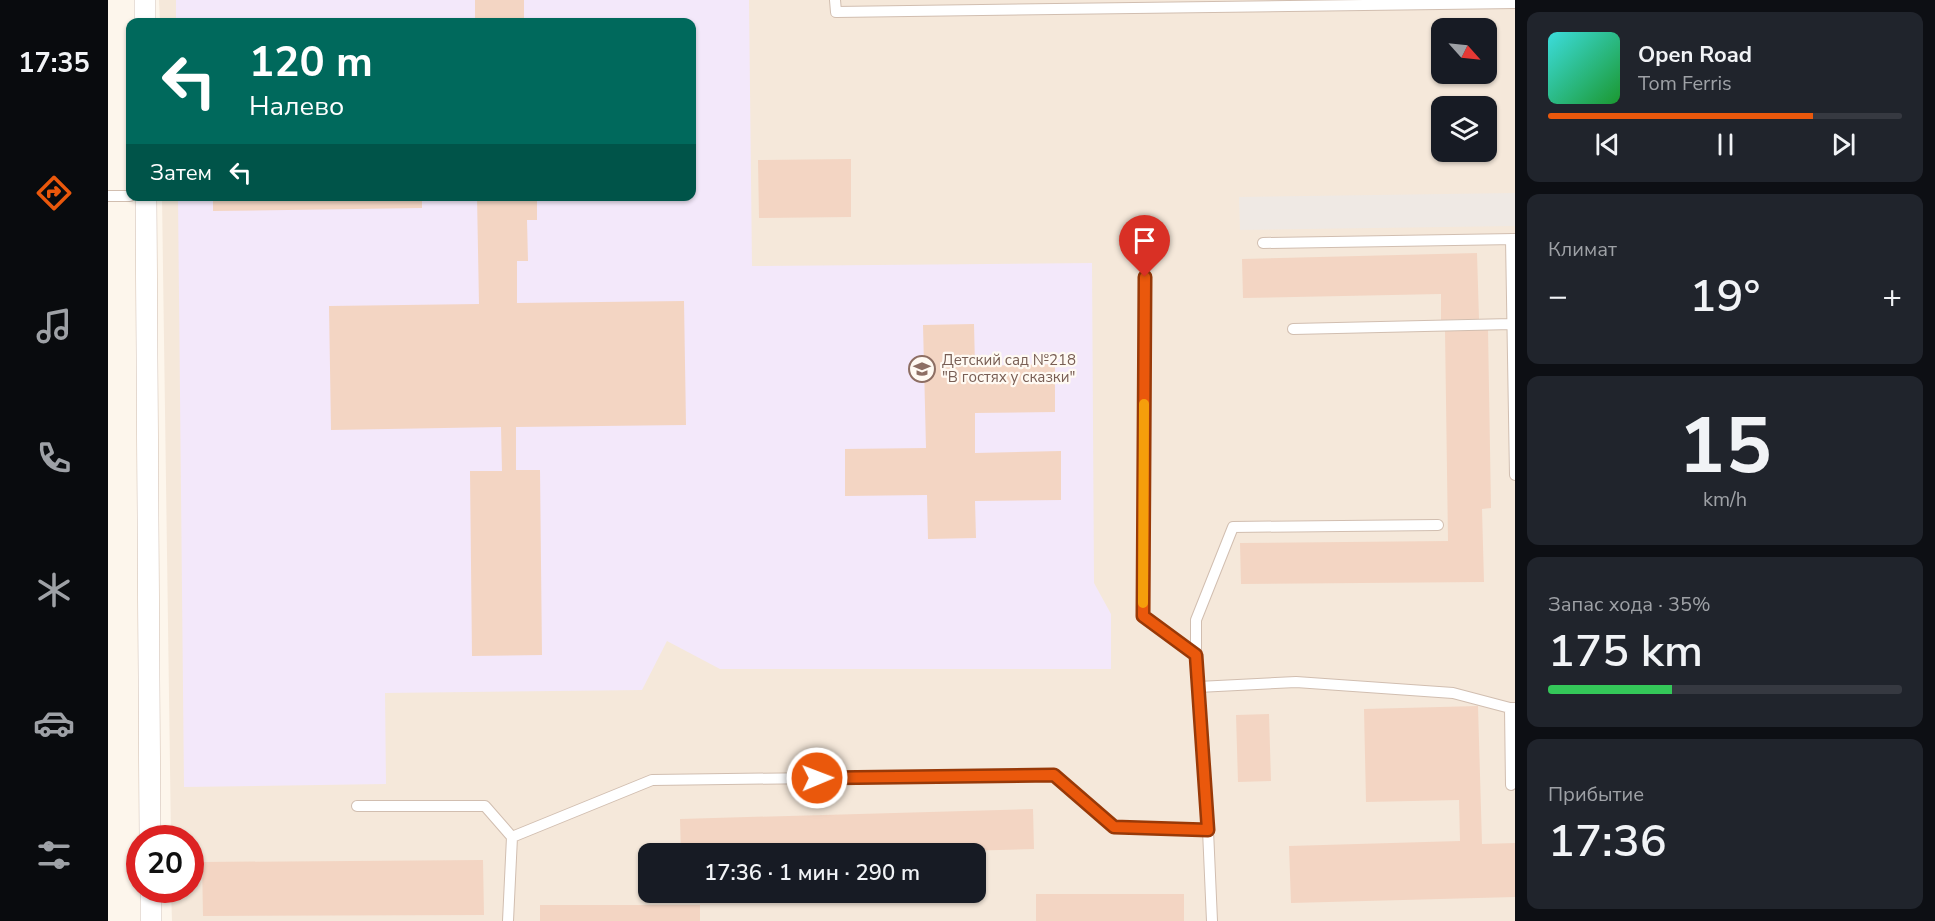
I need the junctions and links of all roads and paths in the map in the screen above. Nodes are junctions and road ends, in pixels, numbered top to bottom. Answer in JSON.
{"nodes":[{"id":1,"x":145,"y":0,"type":"edge"},
{"id":2,"x":835,"y":0,"type":"edge"},
{"id":3,"x":1515,"y":3,"type":"edge"},
{"id":4,"x":145,"y":18,"type":"edge"},
{"id":5,"x":108,"y":196,"type":"edge"},
{"id":6,"x":126,"y":196,"type":"edge"},
{"id":7,"x":146,"y":201,"type":"edge"},
{"id":8,"x":1513,"y":239,"type":"edge"},
{"id":9,"x":1263,"y":243,"type":"dead end"},
{"id":10,"x":1145,"y":277,"type":"dead end"},
{"id":11,"x":1512,"y":324,"type":"junction"},
{"id":12,"x":1293,"y":329,"type":"dead end"},
{"id":13,"x":1515,"y":475,"type":"edge"},
{"id":14,"x":1438,"y":525,"type":"dead end"},
{"id":15,"x":1196,"y":655,"type":"junction"},
{"id":16,"x":1198,"y":687,"type":"junction"},
{"id":17,"x":1513,"y":708,"type":"edge"},
{"id":18,"x":1511,"y":785,"type":"dead end"},
{"id":19,"x":357,"y":807,"type":"dead end"},
{"id":20,"x":150,"y":825,"type":"edge"},
{"id":21,"x":1208,"y":830,"type":"junction"},
{"id":22,"x":512,"y":837,"type":"junction"},
{"id":23,"x":151,"y":903,"type":"edge"},
{"id":24,"x":151,"y":921,"type":"edge"},
{"id":25,"x":508,"y":921,"type":"edge"},
{"id":26,"x":1212,"y":921,"type":"edge"}],
"edges":[{"from":1,"to":4,"type":"street"},
{"from":2,"to":3,"type":"lane"},
{"from":5,"to":6,"type":"lane"},
{"from":7,"to":20,"type":"street"},
{"from":8,"to":9,"type":"lane"},
{"from":8,"to":11,"type":"lane"},
{"from":10,"to":15,"type":"lane"},
{"from":11,"to":12,"type":"lane"},
{"from":11,"to":13,"type":"lane"},
{"from":14,"to":15,"type":"lane"},
{"from":15,"to":16,"type":"lane"},
{"from":16,"to":17,"type":"lane"},
{"from":16,"to":21,"type":"lane"},
{"from":17,"to":18,"type":"lane"},
{"from":19,"to":22,"type":"lane"},
{"from":21,"to":22,"type":"lane"},
{"from":21,"to":26,"type":"lane"},
{"from":22,"to":25,"type":"lane"},
{"from":23,"to":24,"type":"street"}]}
